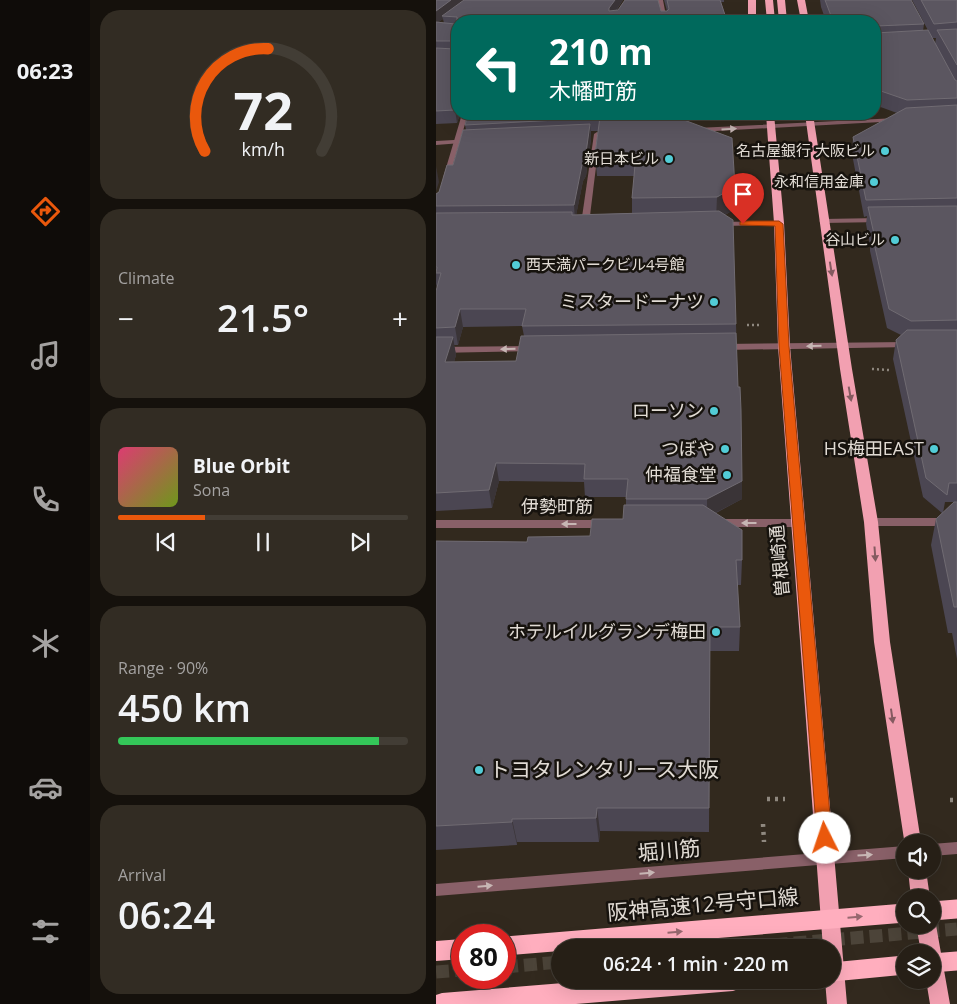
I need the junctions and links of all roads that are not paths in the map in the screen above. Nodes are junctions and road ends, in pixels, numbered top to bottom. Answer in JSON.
{"nodes":[{"id":1,"x":660,"y":0,"type":"edge"},
{"id":2,"x":752,"y":0,"type":"edge"},
{"id":3,"x":769,"y":0,"type":"edge"},
{"id":4,"x":781,"y":0,"type":"edge"},
{"id":5,"x":801,"y":0,"type":"edge"},
{"id":6,"x":663,"y":15,"type":"edge"},
{"id":7,"x":752,"y":15,"type":"edge"},
{"id":8,"x":770,"y":15,"type":"edge"},
{"id":9,"x":782,"y":15,"type":"edge"},
{"id":10,"x":804,"y":15,"type":"edge"},
{"id":11,"x":463,"y":120,"type":"edge"},
{"id":12,"x":771,"y":120,"type":"edge"},
{"id":13,"x":810,"y":120,"type":"edge"},
{"id":14,"x":900,"y":120,"type":"edge"},
{"id":15,"x":811,"y":124,"type":"junction"},
{"id":16,"x":772,"y":126,"type":"junction"},
{"id":17,"x":688,"y":130,"type":"edge"},
{"id":18,"x":597,"y":134,"type":"junction"},
{"id":19,"x":606,"y":134,"type":"edge"},
{"id":20,"x":587,"y":135,"type":"edge"},
{"id":21,"x":477,"y":141,"type":"edge"},
{"id":22,"x":457,"y":142,"type":"junction"},
{"id":23,"x":436,"y":143,"type":"edge"},
{"id":24,"x":443,"y":185,"type":"edge"},
{"id":25,"x":823,"y":220,"type":"junction"},
{"id":26,"x":888,"y":220,"type":"edge"},
{"id":27,"x":575,"y":224,"type":"edge"},
{"id":28,"x":585,"y":224,"type":"junction"},
{"id":29,"x":595,"y":224,"type":"edge"},
{"id":30,"x":707,"y":224,"type":"edge"},
{"id":31,"x":779,"y":224,"type":"junction"},
{"id":32,"x":921,"y":344,"type":"edge"},
{"id":33,"x":784,"y":346,"type":"junction"},
{"id":34,"x":843,"y":346,"type":"junction"},
{"id":35,"x":715,"y":347,"type":"edge"},
{"id":36,"x":536,"y":349,"type":"edge"},
{"id":37,"x":436,"y":350,"type":"edge"},
{"id":38,"x":871,"y":522,"type":"junction"},
{"id":39,"x":957,"y":522,"type":"edge"},
{"id":40,"x":705,"y":523,"type":"edge"},
{"id":41,"x":798,"y":523,"type":"junction"},
{"id":42,"x":436,"y":524,"type":"edge"},
{"id":43,"x":615,"y":524,"type":"edge"},
{"id":44,"x":911,"y":834,"type":"edge"},
{"id":45,"x":957,"y":848,"type":"edge"},
{"id":46,"x":941,"y":849,"type":"edge"},
{"id":47,"x":896,"y":853,"type":"edge"},
{"id":48,"x":826,"y":858,"type":"junction"},
{"id":49,"x":436,"y":890,"type":"edge"},
{"id":50,"x":957,"y":909,"type":"edge"},
{"id":51,"x":941,"y":910,"type":"edge"},
{"id":52,"x":896,"y":914,"type":"edge"},
{"id":53,"x":516,"y":945,"type":"edge"},
{"id":54,"x":451,"y":950,"type":"edge"},
{"id":55,"x":436,"y":951,"type":"edge"},
{"id":56,"x":957,"y":961,"type":"edge"},
{"id":57,"x":941,"y":962,"type":"edge"},
{"id":58,"x":896,"y":966,"type":"edge"},
{"id":59,"x":841,"y":971,"type":"edge"},
{"id":60,"x":624,"y":989,"type":"edge"},
{"id":61,"x":937,"y":989,"type":"edge"},
{"id":62,"x":442,"y":1004,"type":"edge"},
{"id":63,"x":838,"y":1004,"type":"edge"},
{"id":64,"x":940,"y":1004,"type":"edge"}],
"edges":[{"from":1,"to":6,"type":"street"},
{"from":2,"to":7,"type":"highway"},
{"from":3,"to":8,"type":"highway"},
{"from":4,"to":9,"type":"highway"},
{"from":5,"to":10,"type":"highway"},
{"from":11,"to":22,"type":"street"},
{"from":12,"to":16,"type":"highway","name":"曽根崎通"},
{"from":13,"to":15,"type":"highway"},
{"from":14,"to":15,"type":"street"},
{"from":15,"to":16,"type":"street"},
{"from":15,"to":25,"type":"highway"},
{"from":17,"to":16,"type":"street","one_way":true},
{"from":16,"to":31,"type":"highway","name":"曽根崎通"},
{"from":18,"to":19,"type":"street"},
{"from":18,"to":20,"type":"street"},
{"from":18,"to":28,"type":"street"},
{"from":21,"to":22,"type":"street"},
{"from":22,"to":23,"type":"street"},
{"from":22,"to":24,"type":"street"},
{"from":25,"to":26,"type":"street"},
{"from":25,"to":34,"type":"highway","one_way":true},
{"from":27,"to":28,"type":"street"},
{"from":28,"to":29,"type":"street"},
{"from":30,"to":31,"type":"street"},
{"from":31,"to":33,"type":"highway","name":"曽根崎通"},
{"from":32,"to":34,"type":"street"},
{"from":34,"to":33,"type":"street","one_way":true},
{"from":33,"to":35,"type":"street"},
{"from":33,"to":41,"type":"highway","name":"曽根崎通"},
{"from":34,"to":38,"type":"highway","one_way":true},
{"from":36,"to":37,"type":"street","one_way":true},
{"from":38,"to":39,"type":"street"},
{"from":38,"to":44,"type":"highway","one_way":true},
{"from":41,"to":40,"type":"street","one_way":true},
{"from":41,"to":48,"type":"highway","name":"曽根崎通"},
{"from":43,"to":42,"type":"street","name":"伊勢町筋","one_way":true},
{"from":45,"to":46,"type":"street"},
{"from":48,"to":47,"type":"street","name":"堀川筋","one_way":true},
{"from":49,"to":48,"type":"street","name":"堀川筋","one_way":true},
{"from":48,"to":63,"type":"highway","name":"曽根崎通"},
{"from":50,"to":51,"type":"highway","bridge":true},
{"from":53,"to":52,"type":"highway","name":"阪神高速12号守口線","one_way":true,"bridge":true},
{"from":54,"to":55,"type":"highway"},
{"from":56,"to":57,"type":"highway","bridge":true},
{"from":58,"to":59,"type":"highway","bridge":true},
{"from":60,"to":62,"type":"highway"},
{"from":61,"to":64,"type":"highway"}]}
